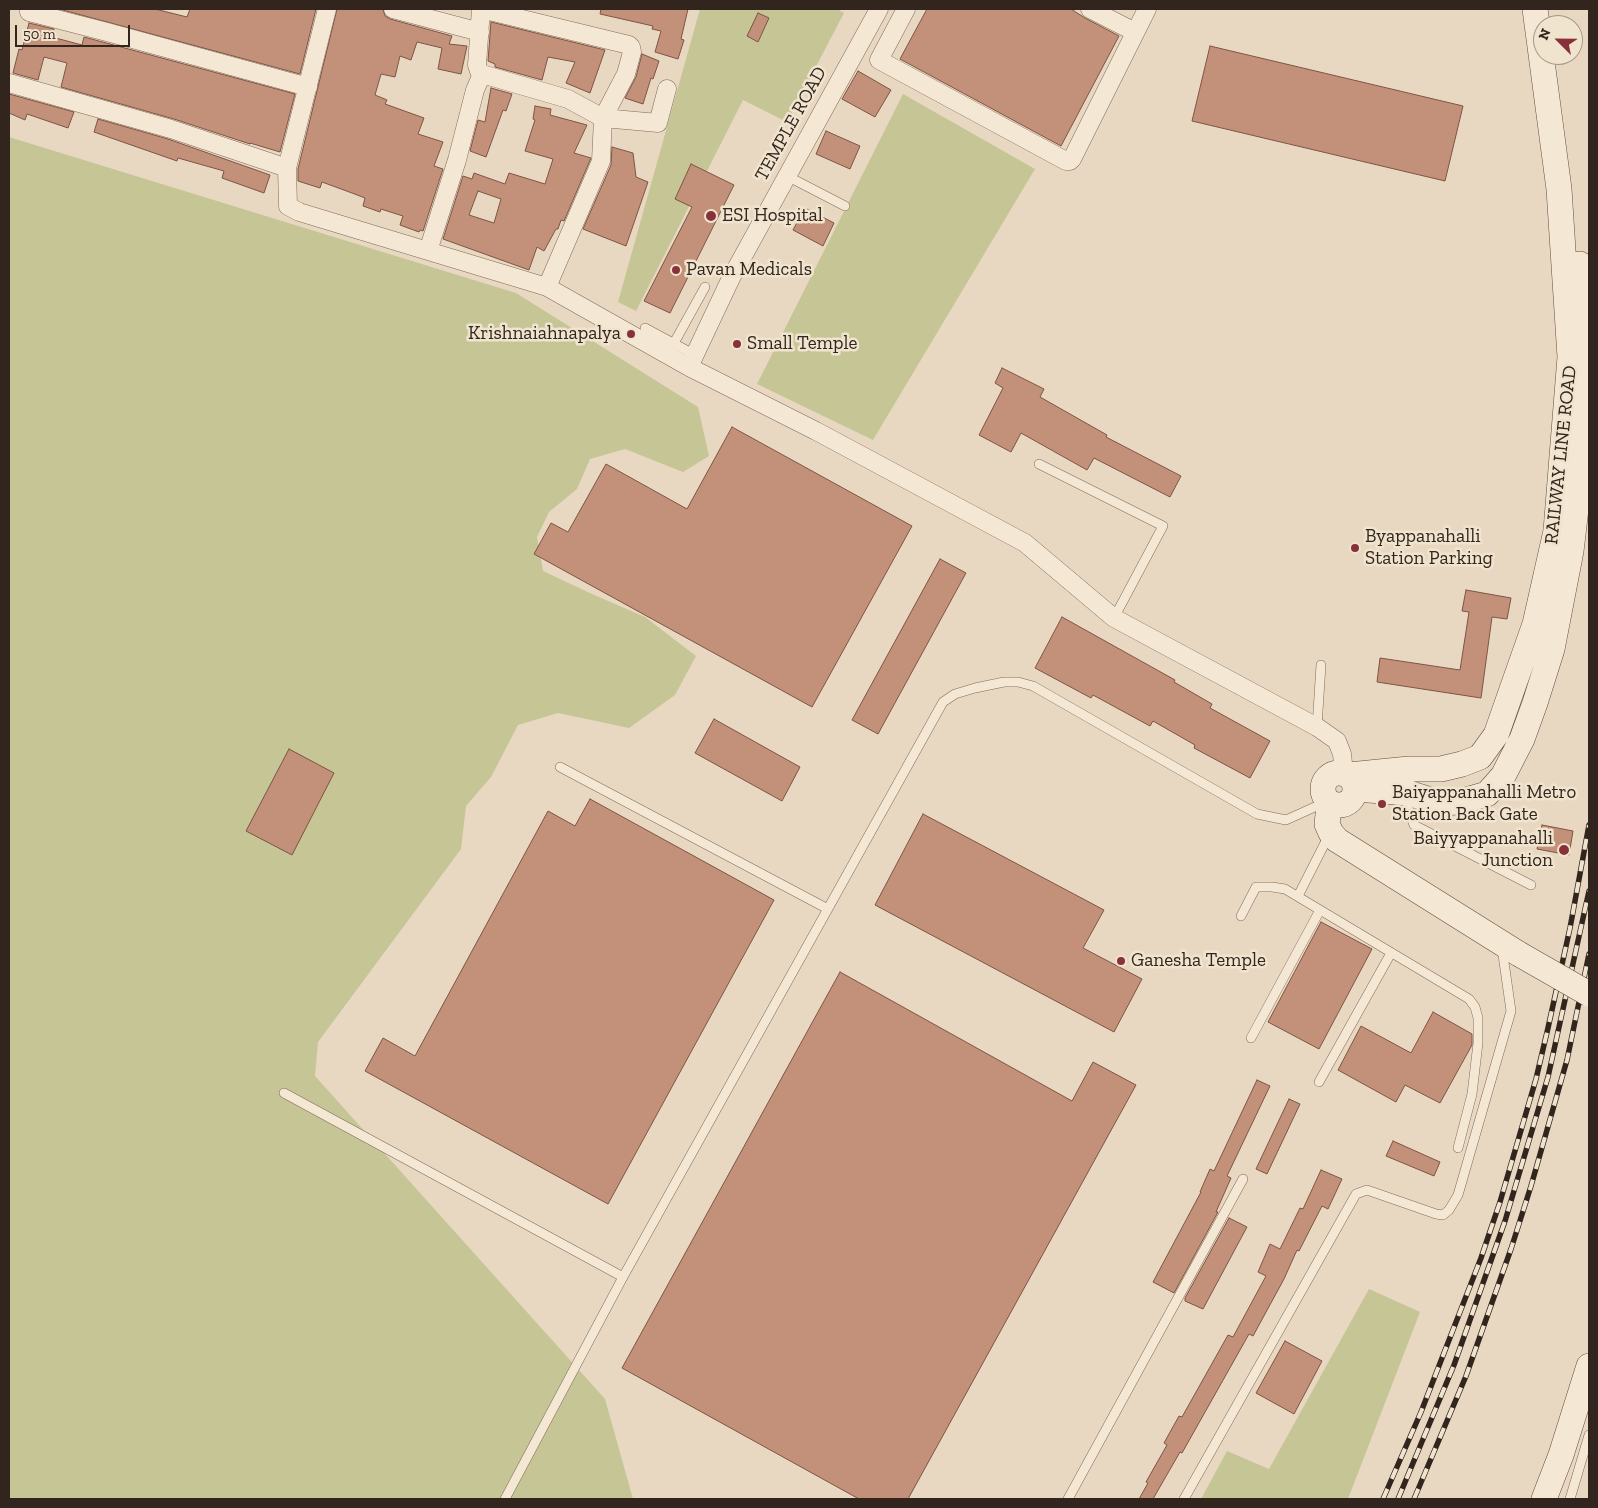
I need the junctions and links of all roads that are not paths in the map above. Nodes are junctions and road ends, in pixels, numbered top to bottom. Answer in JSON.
{"nodes":[{"id":1,"x":327,"y":9,"type":"edge"},
{"id":2,"x":392,"y":9,"type":"edge"},
{"id":3,"x":481,"y":9,"type":"edge"},
{"id":4,"x":906,"y":9,"type":"edge"},
{"id":5,"x":1090,"y":9,"type":"edge"},
{"id":6,"x":1147,"y":9,"type":"edge"},
{"id":7,"x":1535,"y":9,"type":"edge"},
{"id":8,"x":874,"y":10,"type":"edge"},
{"id":9,"x":29,"y":12,"type":"dead end"},
{"id":10,"x":480,"y":32,"type":"junction"},
{"id":11,"x":1135,"y":32,"type":"junction"},
{"id":12,"x":1557,"y":65,"type":"edge"},
{"id":13,"x":482,"y":74,"type":"junction"},
{"id":14,"x":9,"y":83,"type":"edge"},
{"id":15,"x":308,"y":87,"type":"junction"},
{"id":16,"x":667,"y":89,"type":"dead end"},
{"id":17,"x":603,"y":118,"type":"junction"},
{"id":18,"x":287,"y":168,"type":"junction"},
{"id":19,"x":787,"y":176,"type":"junction"},
{"id":20,"x":845,"y":206,"type":"dead end"},
{"id":21,"x":428,"y":251,"type":"junction"},
{"id":22,"x":547,"y":287,"type":"junction"},
{"id":23,"x":705,"y":287,"type":"dead end"},
{"id":24,"x":645,"y":328,"type":"dead end"},
{"id":25,"x":674,"y":343,"type":"junction"},
{"id":26,"x":692,"y":361,"type":"junction"},
{"id":27,"x":1039,"y":464,"type":"dead end"},
{"id":28,"x":1114,"y":618,"type":"junction"},
{"id":29,"x":1321,"y":665,"type":"dead end"},
{"id":30,"x":1317,"y":727,"type":"junction"},
{"id":31,"x":560,"y":767,"type":"dead end"},
{"id":32,"x":1350,"y":779,"type":"junction"},
{"id":33,"x":1408,"y":794,"type":"junction"},
{"id":34,"x":1331,"y":803,"type":"junction"},
{"id":35,"x":1330,"y":833,"type":"junction"},
{"id":36,"x":1531,"y":885,"type":"dead end"},
{"id":37,"x":1298,"y":896,"type":"junction"},
{"id":38,"x":828,"y":909,"type":"junction"},
{"id":39,"x":1320,"y":910,"type":"junction"},
{"id":40,"x":1241,"y":916,"type":"dead end"},
{"id":41,"x":1510,"y":949,"type":"junction"},
{"id":42,"x":1391,"y":952,"type":"junction"},
{"id":43,"x":1589,"y":994,"type":"edge"},
{"id":44,"x":1251,"y":1038,"type":"dead end"},
{"id":45,"x":1319,"y":1082,"type":"dead end"},
{"id":46,"x":284,"y":1093,"type":"dead end"},
{"id":47,"x":1458,"y":1148,"type":"dead end"},
{"id":48,"x":1243,"y":1179,"type":"dead end"},
{"id":49,"x":623,"y":1277,"type":"junction"},
{"id":50,"x":1589,"y":1366,"type":"edge"},
{"id":51,"x":1589,"y":1435,"type":"edge"},
{"id":52,"x":1561,"y":1455,"type":"junction"},
{"id":53,"x":505,"y":1499,"type":"edge"},
{"id":54,"x":1068,"y":1499,"type":"edge"},
{"id":55,"x":1184,"y":1499,"type":"edge"},
{"id":56,"x":1544,"y":1499,"type":"edge"},
{"id":57,"x":1550,"y":1499,"type":"edge"},
{"id":58,"x":1570,"y":1499,"type":"edge"}],
"edges":[{"from":1,"to":15,"type":"street"},
{"from":2,"to":10,"type":"street"},
{"from":3,"to":10,"type":"street"},
{"from":3,"to":17,"type":"street"},
{"from":4,"to":11,"type":"street"},
{"from":5,"to":11,"type":"street"},
{"from":6,"to":11,"type":"street"},
{"from":7,"to":32,"type":"main road","name":"RAILWAY LINE ROAD"},
{"from":8,"to":19,"type":"street","name":"TEMPLE ROAD"},
{"from":9,"to":15,"type":"street"},
{"from":10,"to":13,"type":"street"},
{"from":12,"to":33,"type":"main road","name":"RAILWAY LINE ROAD"},
{"from":13,"to":17,"type":"street"},
{"from":13,"to":21,"type":"street"},
{"from":14,"to":18,"type":"street"},
{"from":15,"to":18,"type":"street"},
{"from":16,"to":17,"type":"street"},
{"from":17,"to":22,"type":"street"},
{"from":18,"to":21,"type":"street"},
{"from":19,"to":20,"type":"lane"},
{"from":19,"to":26,"type":"street","name":"TEMPLE ROAD"},
{"from":21,"to":22,"type":"street"},
{"from":22,"to":26,"type":"street"},
{"from":23,"to":25,"type":"lane"},
{"from":24,"to":25,"type":"lane"},
{"from":25,"to":26,"type":"lane"},
{"from":26,"to":28,"type":"street"},
{"from":27,"to":28,"type":"lane"},
{"from":28,"to":30,"type":"street"},
{"from":29,"to":30,"type":"lane"},
{"from":30,"to":32,"type":"street"},
{"from":31,"to":38,"type":"lane"},
{"from":32,"to":33,"type":"main road","name":"RAILWAY LINE ROAD"},
{"from":32,"to":34,"type":"main road"},
{"from":33,"to":36,"type":"lane"},
{"from":34,"to":35,"type":"main road"},
{"from":34,"to":38,"type":"lane"},
{"from":35,"to":37,"type":"lane"},
{"from":35,"to":41,"type":"main road"},
{"from":37,"to":39,"type":"lane"},
{"from":37,"to":40,"type":"lane"},
{"from":38,"to":49,"type":"lane"},
{"from":39,"to":42,"type":"lane"},
{"from":39,"to":44,"type":"lane"},
{"from":41,"to":43,"type":"main road","bridge":true},
{"from":41,"to":55,"type":"lane"},
{"from":42,"to":45,"type":"lane"},
{"from":42,"to":47,"type":"lane"},
{"from":46,"to":49,"type":"lane"},
{"from":48,"to":54,"type":"lane"},
{"from":49,"to":53,"type":"lane"},
{"from":50,"to":52,"type":"main road"},
{"from":51,"to":58,"type":"lane"},
{"from":52,"to":56,"type":"main road"},
{"from":52,"to":57,"type":"main road"}]}
